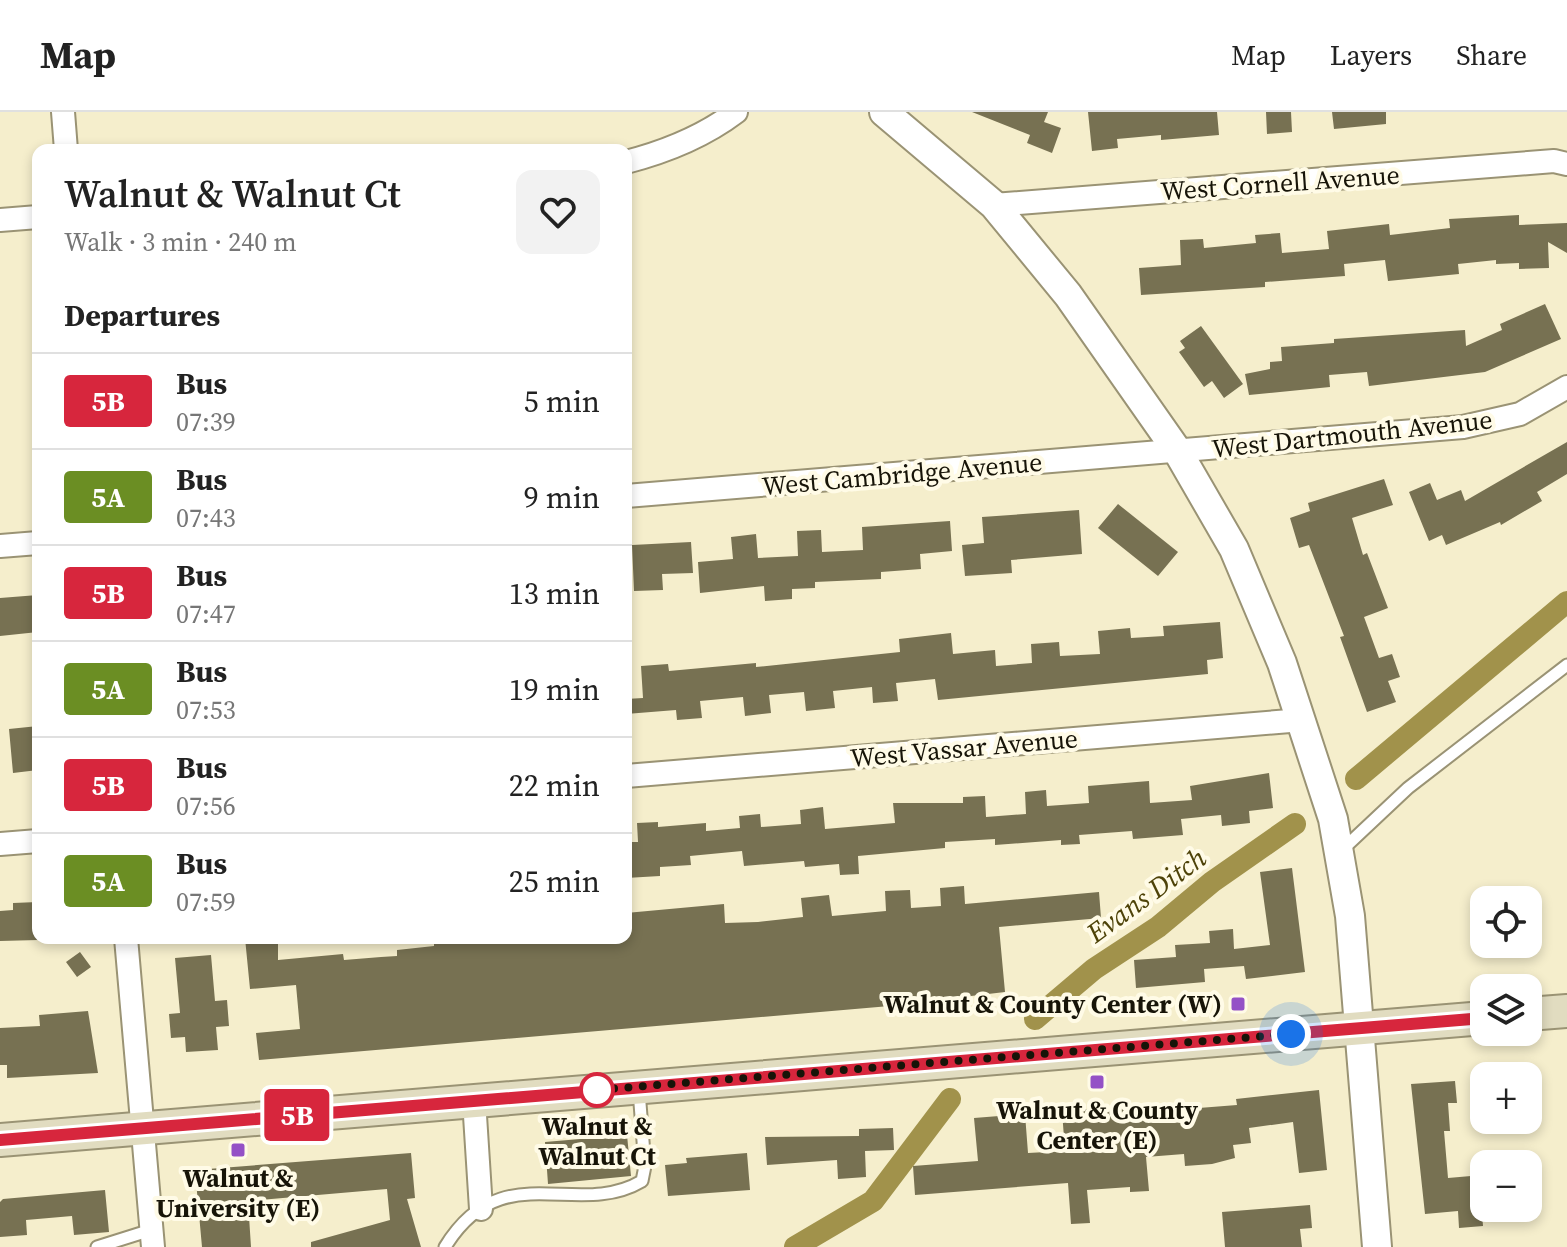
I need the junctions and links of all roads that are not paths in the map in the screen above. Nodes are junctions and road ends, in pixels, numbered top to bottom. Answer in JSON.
{"nodes":[{"id":1,"x":63,"y":112,"type":"edge"},
{"id":2,"x":736,"y":112,"type":"edge"},
{"id":3,"x":884,"y":112,"type":"edge"},
{"id":4,"x":66,"y":144,"type":"edge"},
{"id":5,"x":632,"y":160,"type":"edge"},
{"id":6,"x":1567,"y":164,"type":"edge"},
{"id":7,"x":994,"y":205,"type":"junction"},
{"id":8,"x":32,"y":217,"type":"edge"},
{"id":9,"x":0,"y":220,"type":"edge"},
{"id":10,"x":1567,"y":387,"type":"edge"},
{"id":11,"x":1178,"y":452,"type":"junction"},
{"id":12,"x":632,"y":496,"type":"edge"},
{"id":13,"x":32,"y":543,"type":"edge"},
{"id":14,"x":0,"y":546,"type":"edge"},
{"id":15,"x":1567,"y":665,"type":"edge"},
{"id":16,"x":1302,"y":720,"type":"junction"},
{"id":17,"x":632,"y":776,"type":"edge"},
{"id":18,"x":32,"y":841,"type":"edge"},
{"id":19,"x":0,"y":844,"type":"edge"},
{"id":20,"x":1339,"y":854,"type":"junction"},
{"id":21,"x":126,"y":944,"type":"edge"},
{"id":22,"x":1567,"y":1011,"type":"edge"},
{"id":23,"x":1542,"y":1013,"type":"edge"},
{"id":24,"x":1470,"y":1019,"type":"edge"},
{"id":25,"x":1359,"y":1029,"type":"junction"},
{"id":26,"x":639,"y":1087,"type":"junction"},
{"id":27,"x":474,"y":1100,"type":"junction"},
{"id":28,"x":141,"y":1128,"type":"junction"},
{"id":29,"x":0,"y":1140,"type":"edge"},
{"id":30,"x":481,"y":1209,"type":"junction"},
{"id":31,"x":152,"y":1238,"type":"edge"},
{"id":32,"x":97,"y":1247,"type":"edge"},
{"id":33,"x":445,"y":1247,"type":"edge"},
{"id":34,"x":1377,"y":1247,"type":"edge"}],
"edges":[{"from":1,"to":4,"type":"street"},
{"from":2,"to":5,"type":"street"},
{"from":3,"to":7,"type":"street"},
{"from":6,"to":7,"type":"street","name":"West Cornell Avenue"},
{"from":7,"to":11,"type":"street"},
{"from":8,"to":9,"type":"street"},
{"from":10,"to":11,"type":"street","name":"West Dartmouth Avenue"},
{"from":11,"to":12,"type":"street","name":"West Cambridge Avenue"},
{"from":11,"to":16,"type":"street"},
{"from":13,"to":14,"type":"street"},
{"from":15,"to":20,"type":"lane"},
{"from":16,"to":17,"type":"street","name":"West Vassar Avenue"},
{"from":16,"to":20,"type":"street"},
{"from":18,"to":19,"type":"street"},
{"from":20,"to":25,"type":"street"},
{"from":21,"to":28,"type":"street"},
{"from":22,"to":23,"type":"main road"},
{"from":24,"to":25,"type":"main road"},
{"from":25,"to":26,"type":"main road"},
{"from":25,"to":34,"type":"street"},
{"from":26,"to":27,"type":"main road"},
{"from":26,"to":30,"type":"lane"},
{"from":27,"to":28,"type":"main road"},
{"from":27,"to":30,"type":"street"},
{"from":28,"to":29,"type":"main road"},
{"from":28,"to":31,"type":"street"},
{"from":30,"to":33,"type":"lane"},
{"from":31,"to":32,"type":"lane"}]}
